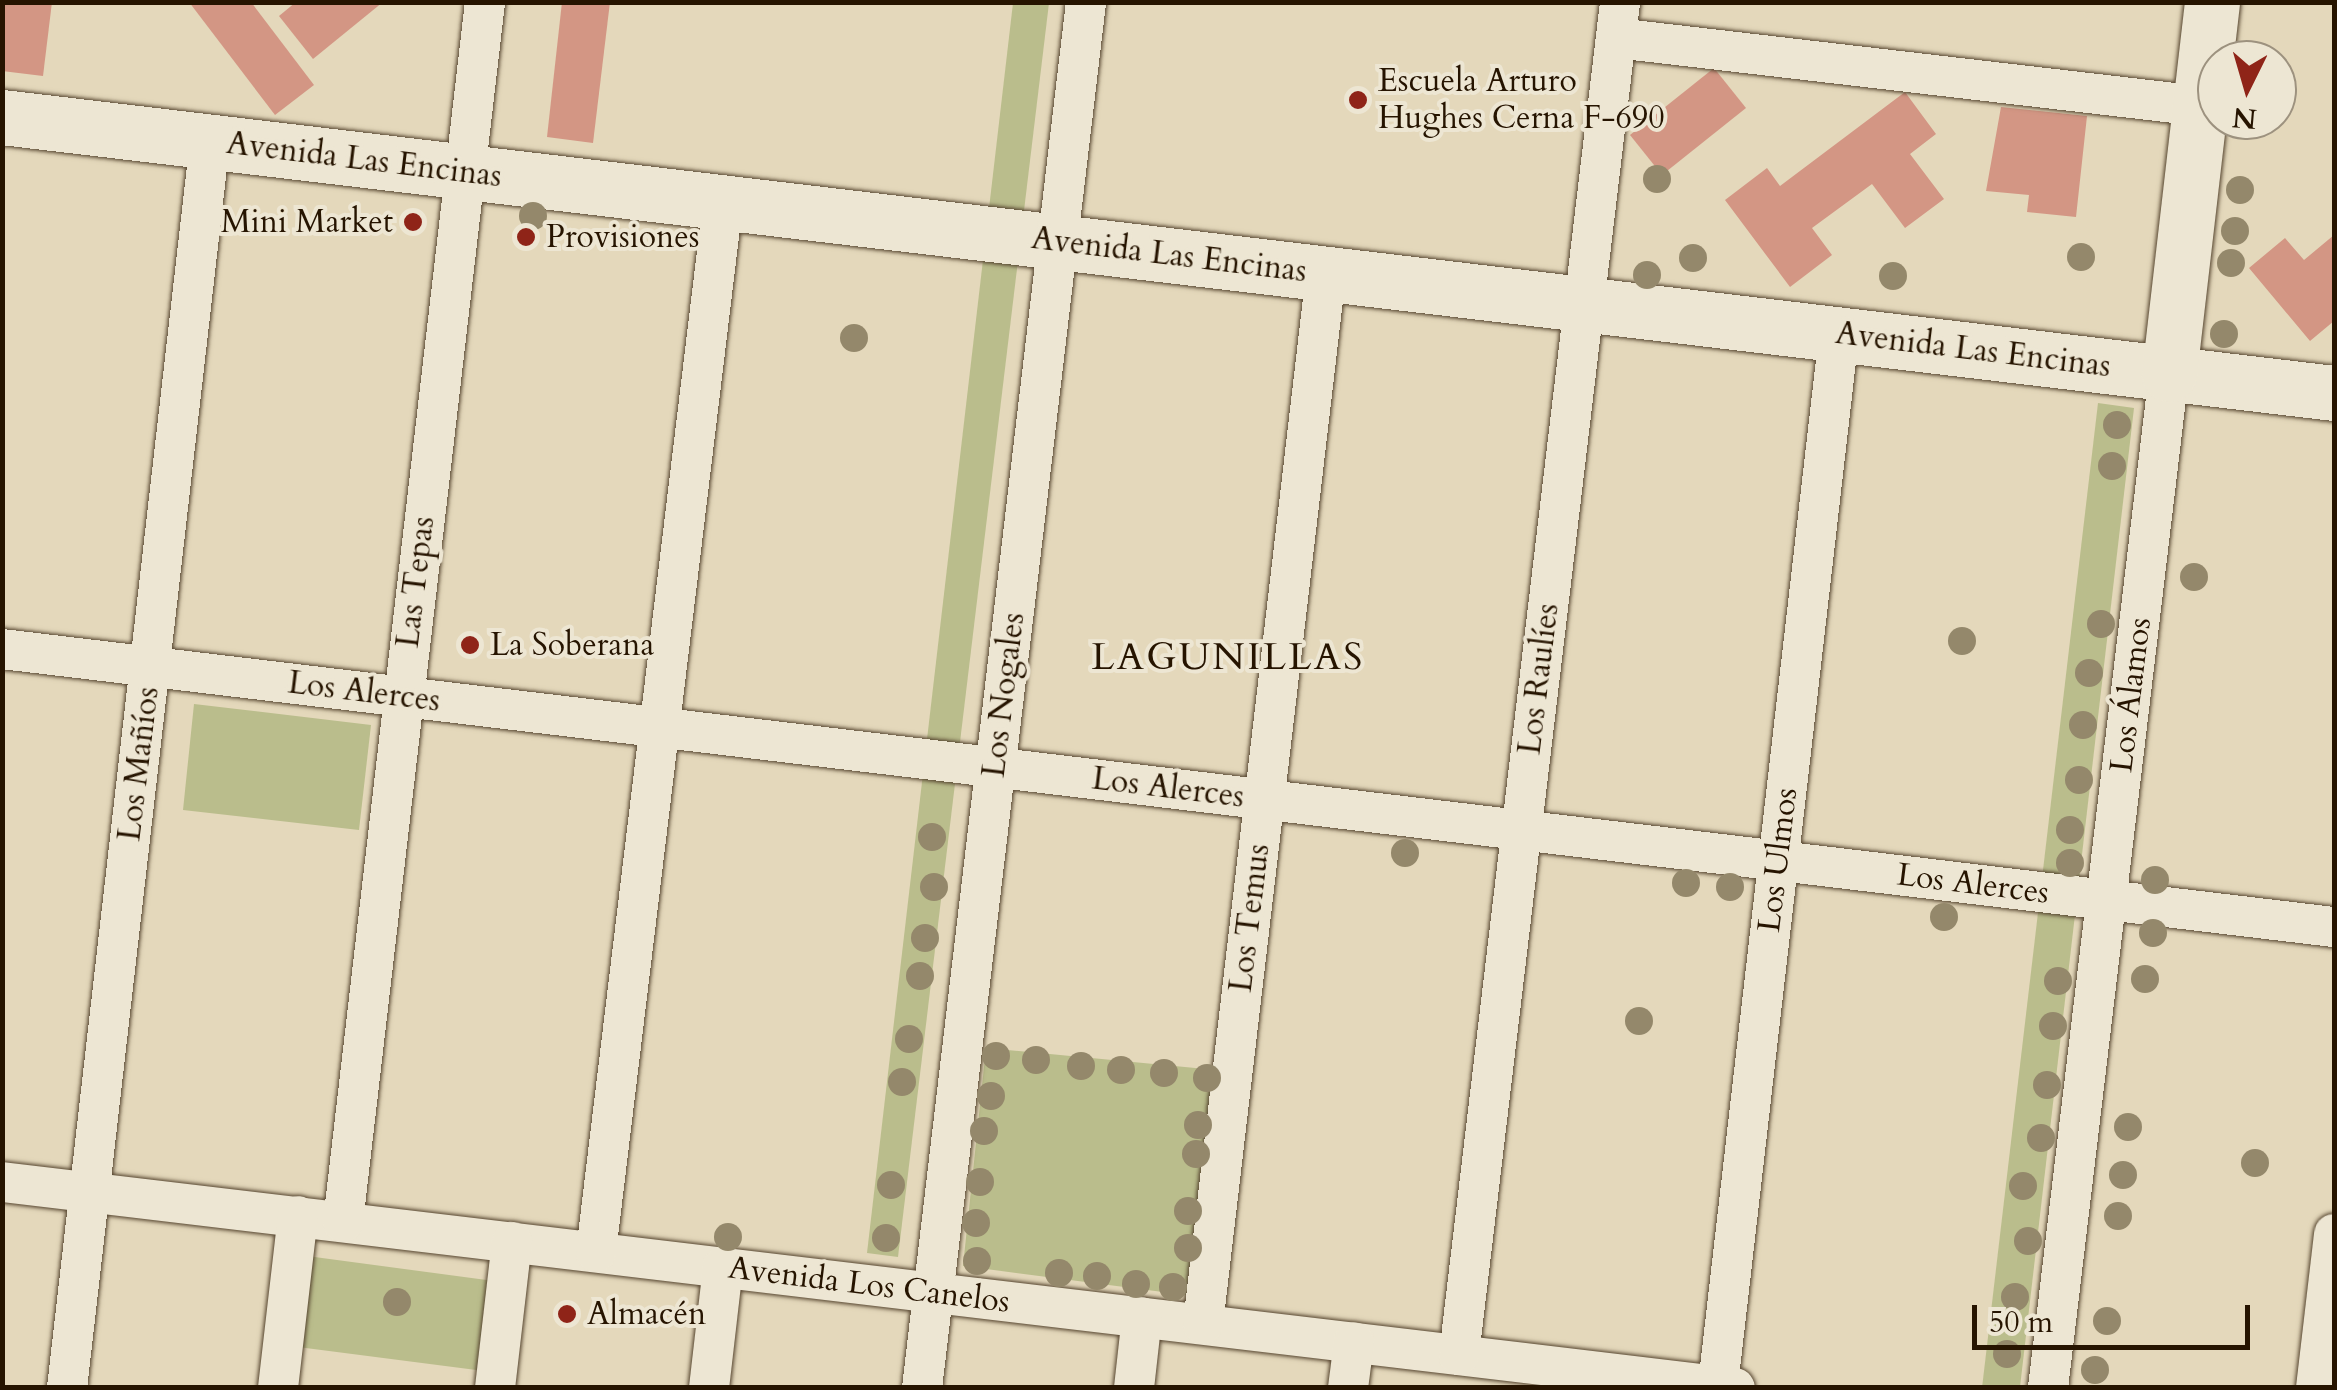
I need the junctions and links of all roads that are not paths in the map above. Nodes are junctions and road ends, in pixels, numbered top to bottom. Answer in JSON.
{"nodes":[{"id":1,"x":485,"y":2,"type":"edge"},
{"id":2,"x":1086,"y":2,"type":"edge"},
{"id":3,"x":2212,"y":2,"type":"edge"},
{"id":4,"x":1618,"y":20,"type":"edge"},
{"id":5,"x":2208,"y":40,"type":"edge"},
{"id":6,"x":2197,"y":106,"type":"edge"},
{"id":7,"x":2,"y":117,"type":"edge"},
{"id":8,"x":2197,"y":132,"type":"edge"},
{"id":9,"x":210,"y":141,"type":"junction"},
{"id":10,"x":465,"y":172,"type":"junction"},
{"id":11,"x":723,"y":202,"type":"junction"},
{"id":12,"x":1058,"y":242,"type":"junction"},
{"id":13,"x":1326,"y":273,"type":"junction"},
{"id":14,"x":1584,"y":304,"type":"junction"},
{"id":15,"x":1839,"y":334,"type":"junction"},
{"id":16,"x":2169,"y":374,"type":"junction"},
{"id":17,"x":2334,"y":394,"type":"edge"},
{"id":18,"x":2,"y":649,"type":"edge"},
{"id":19,"x":150,"y":666,"type":"junction"},
{"id":20,"x":402,"y":696,"type":"junction"},
{"id":21,"x":660,"y":727,"type":"junction"},
{"id":22,"x":996,"y":767,"type":"junction"},
{"id":23,"x":1264,"y":799,"type":"junction"},
{"id":24,"x":1521,"y":830,"type":"junction"},
{"id":25,"x":1778,"y":860,"type":"junction"},
{"id":26,"x":2106,"y":900,"type":"junction"},
{"id":27,"x":2334,"y":926,"type":"edge"},
{"id":28,"x":2,"y":1182,"type":"edge"},
{"id":29,"x":90,"y":1192,"type":"junction"},
{"id":30,"x":298,"y":1216,"type":"junction"},
{"id":31,"x":343,"y":1222,"type":"junction"},
{"id":32,"x":2334,"y":1234,"type":"edge"},
{"id":33,"x":512,"y":1242,"type":"junction"},
{"id":34,"x":596,"y":1252,"type":"junction"},
{"id":35,"x":723,"y":1267,"type":"junction"},
{"id":36,"x":933,"y":1292,"type":"junction"},
{"id":37,"x":1142,"y":1317,"type":"junction"},
{"id":38,"x":1202,"y":1324,"type":"junction"},
{"id":39,"x":1354,"y":1342,"type":"junction"},
{"id":40,"x":1459,"y":1354,"type":"junction"},
{"id":41,"x":1558,"y":1377,"type":"edge"},
{"id":42,"x":1726,"y":1386,"type":"edge"},
{"id":43,"x":67,"y":1388,"type":"edge"},
{"id":44,"x":278,"y":1388,"type":"edge"},
{"id":45,"x":494,"y":1388,"type":"edge"},
{"id":46,"x":709,"y":1388,"type":"edge"},
{"id":47,"x":922,"y":1388,"type":"edge"},
{"id":48,"x":1134,"y":1388,"type":"edge"},
{"id":49,"x":1348,"y":1388,"type":"edge"},
{"id":50,"x":2048,"y":1388,"type":"edge"},
{"id":51,"x":2316,"y":1388,"type":"edge"}],
"edges":[{"from":1,"to":10,"type":"street","name":"Las Tepas"},
{"from":2,"to":12,"type":"street","name":"Los Nogales"},
{"from":3,"to":5,"type":"street","name":"Los Álamos"},
{"from":4,"to":6,"type":"street"},
{"from":4,"to":14,"type":"street","name":"Los Raulíes"},
{"from":7,"to":9,"type":"street","name":"Avenida Las Encinas"},
{"from":8,"to":16,"type":"street","name":"Los Álamos"},
{"from":9,"to":10,"type":"street","name":"Avenida Las Encinas"},
{"from":9,"to":19,"type":"street","name":"Los Mañíos"},
{"from":10,"to":11,"type":"street","name":"Avenida Las Encinas"},
{"from":10,"to":20,"type":"street","name":"Las Tepas"},
{"from":11,"to":12,"type":"street","name":"Avenida Las Encinas"},
{"from":11,"to":21,"type":"street"},
{"from":12,"to":13,"type":"street","name":"Avenida Las Encinas"},
{"from":12,"to":22,"type":"street","name":"Los Nogales"},
{"from":13,"to":14,"type":"street","name":"Avenida Las Encinas"},
{"from":13,"to":23,"type":"street","name":"Los Temus"},
{"from":14,"to":15,"type":"street","name":"Avenida Las Encinas"},
{"from":14,"to":24,"type":"street","name":"Los Raulíes"},
{"from":15,"to":16,"type":"street","name":"Avenida Las Encinas"},
{"from":15,"to":25,"type":"street","name":"Los Ulmos"},
{"from":16,"to":17,"type":"street","name":"Avenida Las Encinas"},
{"from":16,"to":26,"type":"street","name":"Los Álamos"},
{"from":18,"to":19,"type":"street","name":"Los Alerces"},
{"from":19,"to":20,"type":"street","name":"Los Alerces"},
{"from":19,"to":29,"type":"street","name":"Los Mañíos"},
{"from":20,"to":21,"type":"street","name":"Los Alerces"},
{"from":20,"to":31,"type":"street","name":"Las Tepas"},
{"from":21,"to":22,"type":"street","name":"Los Alerces"},
{"from":21,"to":34,"type":"street"},
{"from":22,"to":23,"type":"street","name":"Los Alerces"},
{"from":22,"to":36,"type":"street","name":"Los Nogales"},
{"from":23,"to":24,"type":"street","name":"Los Alerces"},
{"from":23,"to":38,"type":"street","name":"Los Temus"},
{"from":24,"to":25,"type":"street","name":"Los Alerces"},
{"from":24,"to":40,"type":"street","name":"Los Raulíes"},
{"from":25,"to":26,"type":"street","name":"Los Alerces"},
{"from":25,"to":42,"type":"street","name":"Los Ulmos"},
{"from":26,"to":27,"type":"street","name":"Los Alerces"},
{"from":26,"to":50,"type":"street","name":"Los Álamos"},
{"from":28,"to":29,"type":"street","name":"Avenida Los Canelos"},
{"from":29,"to":30,"type":"street","name":"Avenida Los Canelos"},
{"from":29,"to":43,"type":"street","name":"Los Mañíos"},
{"from":30,"to":31,"type":"street","name":"Avenida Los Canelos"},
{"from":30,"to":44,"type":"street"},
{"from":31,"to":33,"type":"street","name":"Avenida Los Canelos"},
{"from":32,"to":51,"type":"street"},
{"from":33,"to":34,"type":"street","name":"Avenida Los Canelos"},
{"from":33,"to":45,"type":"street"},
{"from":34,"to":35,"type":"street","name":"Avenida Los Canelos"},
{"from":35,"to":36,"type":"street","name":"Avenida Los Canelos"},
{"from":35,"to":46,"type":"street"},
{"from":36,"to":37,"type":"street","name":"Avenida Los Canelos"},
{"from":36,"to":47,"type":"street","name":"Los Nogales"},
{"from":37,"to":38,"type":"street","name":"Avenida Los Canelos"},
{"from":37,"to":48,"type":"street"},
{"from":38,"to":39,"type":"street","name":"Avenida Los Canelos"},
{"from":39,"to":40,"type":"street","name":"Avenida Los Canelos"},
{"from":39,"to":49,"type":"street"},
{"from":40,"to":41,"type":"street","name":"Avenida Los Canelos"},
{"from":41,"to":42,"type":"street","name":"Avenida Los Canelos"}]}
